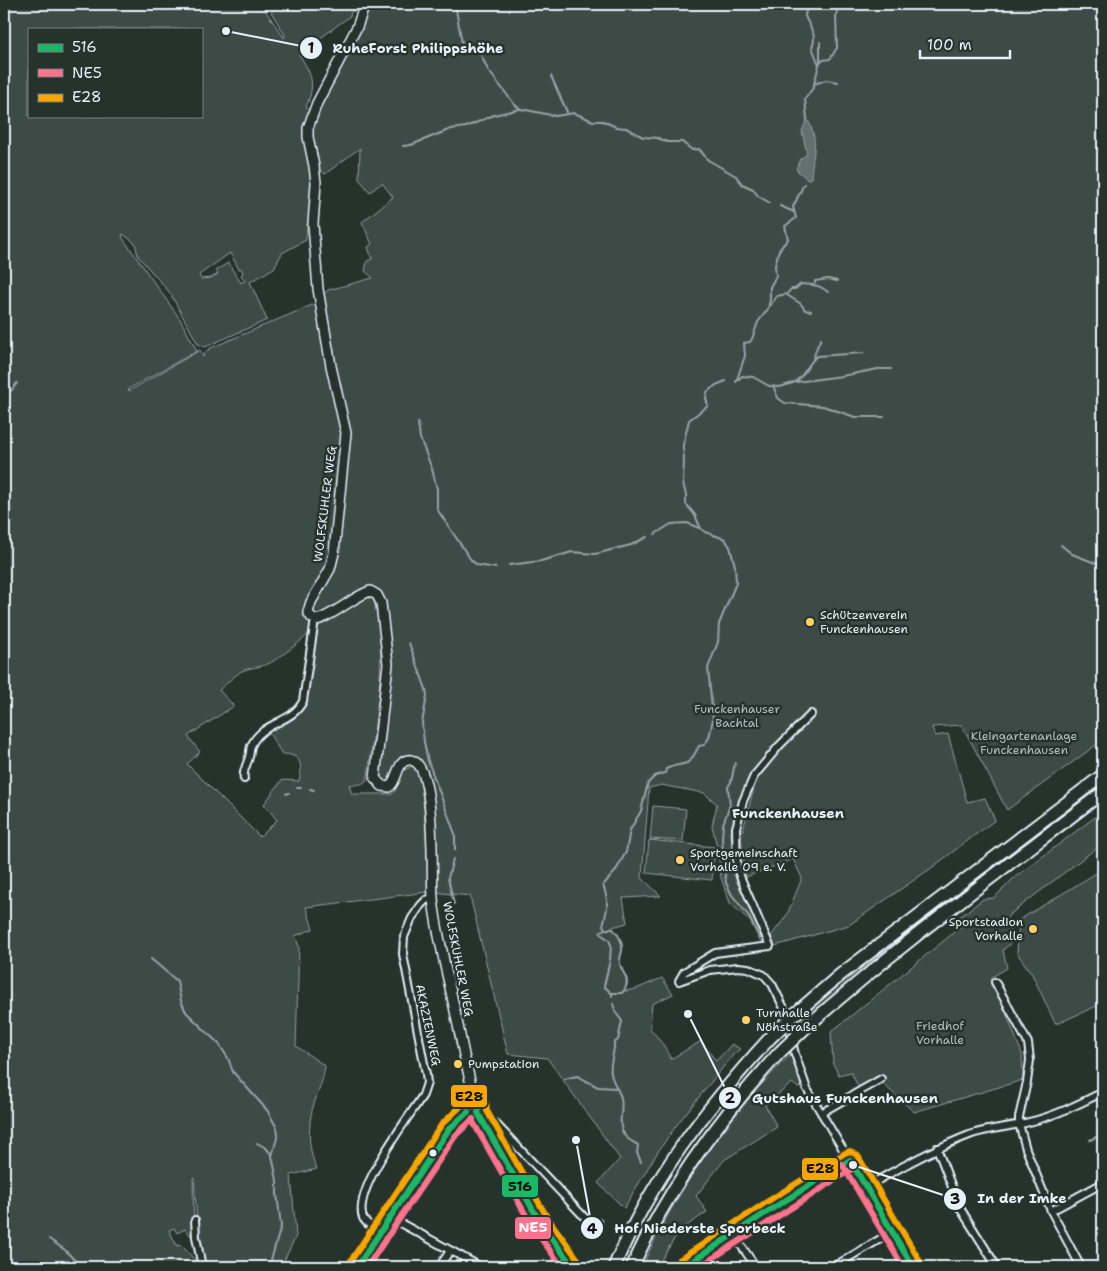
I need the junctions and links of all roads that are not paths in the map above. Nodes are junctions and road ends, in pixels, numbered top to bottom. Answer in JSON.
{"nodes":[{"id":1,"x":365,"y":4,"type":"edge"},
{"id":2,"x":315,"y":618,"type":"junction"},
{"id":3,"x":810,"y":714,"type":"dead end"},
{"id":4,"x":1103,"y":774,"type":"edge"},
{"id":5,"x":244,"y":779,"type":"dead end"},
{"id":6,"x":1103,"y":792,"type":"edge"},
{"id":7,"x":433,"y":898,"type":"junction"},
{"id":8,"x":995,"y":982,"type":"dead end"},
{"id":9,"x":881,"y":1079,"type":"dead end"},
{"id":10,"x":1103,"y":1092,"type":"edge"},
{"id":11,"x":474,"y":1103,"type":"junction"},
{"id":12,"x":468,"y":1112,"type":"junction"},
{"id":13,"x":821,"y":1113,"type":"junction"},
{"id":14,"x":480,"y":1116,"type":"junction"},
{"id":15,"x":1019,"y":1124,"type":"junction"},
{"id":16,"x":937,"y":1148,"type":"junction"},
{"id":17,"x":850,"y":1160,"type":"junction"},
{"id":18,"x":1103,"y":1183,"type":"edge"},
{"id":19,"x":866,"y":1187,"type":"junction"},
{"id":20,"x":1051,"y":1211,"type":"junction"},
{"id":21,"x":391,"y":1218,"type":"junction"},
{"id":22,"x":195,"y":1220,"type":"dead end"},
{"id":23,"x":598,"y":1223,"type":"dead end"},
{"id":24,"x":381,"y":1231,"type":"junction"},
{"id":25,"x":892,"y":1232,"type":"junction"},
{"id":26,"x":733,"y":1234,"type":"junction"},
{"id":27,"x":450,"y":1251,"type":"junction"},
{"id":28,"x":202,"y":1267,"type":"edge"},
{"id":29,"x":357,"y":1267,"type":"edge"},
{"id":30,"x":439,"y":1267,"type":"edge"},
{"id":31,"x":481,"y":1267,"type":"edge"},
{"id":32,"x":572,"y":1267,"type":"edge"},
{"id":33,"x":614,"y":1267,"type":"edge"},
{"id":34,"x":632,"y":1267,"type":"edge"},
{"id":35,"x":684,"y":1267,"type":"edge"},
{"id":36,"x":756,"y":1267,"type":"edge"},
{"id":37,"x":833,"y":1267,"type":"edge"},
{"id":38,"x":913,"y":1267,"type":"edge"},
{"id":39,"x":997,"y":1267,"type":"edge"},
{"id":40,"x":1081,"y":1267,"type":"edge"}],
"edges":[{"from":1,"to":2,"type":"street","name":"WOLFSKUHLER WEG"},
{"from":2,"to":5,"type":"street"},
{"from":2,"to":7,"type":"street","name":"WOLFSKUHLER WEG"},
{"from":3,"to":13,"type":"street"},
{"from":4,"to":33,"type":"highway","bridge":true},
{"from":6,"to":34,"type":"highway","bridge":true},
{"from":7,"to":11,"type":"street","name":"WOLFSKUHLER WEG"},
{"from":7,"to":24,"type":"street","name":"AKAZIENWEG"},
{"from":8,"to":15,"type":"street"},
{"from":9,"to":13,"type":"street"},
{"from":10,"to":15,"type":"street"},
{"from":11,"to":12,"type":"street"},
{"from":11,"to":14,"type":"street","name":"WOLFSKUHLER WEG"},
{"from":12,"to":14,"type":"street"},
{"from":12,"to":21,"type":"street"},
{"from":13,"to":17,"type":"street"},
{"from":14,"to":23,"type":"street"},
{"from":14,"to":32,"type":"street","name":"WOLFSKUHLER WEG"},
{"from":15,"to":16,"type":"street"},
{"from":15,"to":20,"type":"street"},
{"from":16,"to":19,"type":"street"},
{"from":16,"to":39,"type":"street"},
{"from":17,"to":19,"type":"street"},
{"from":17,"to":26,"type":"street"},
{"from":18,"to":20,"type":"street"},
{"from":19,"to":25,"type":"street"},
{"from":20,"to":40,"type":"street"},
{"from":21,"to":24,"type":"street"},
{"from":21,"to":27,"type":"street"},
{"from":22,"to":28,"type":"street"},
{"from":24,"to":29,"type":"street"},
{"from":25,"to":37,"type":"street"},
{"from":25,"to":38,"type":"street"},
{"from":26,"to":35,"type":"street"},
{"from":26,"to":36,"type":"street"},
{"from":27,"to":30,"type":"street"},
{"from":27,"to":31,"type":"street"}]}
